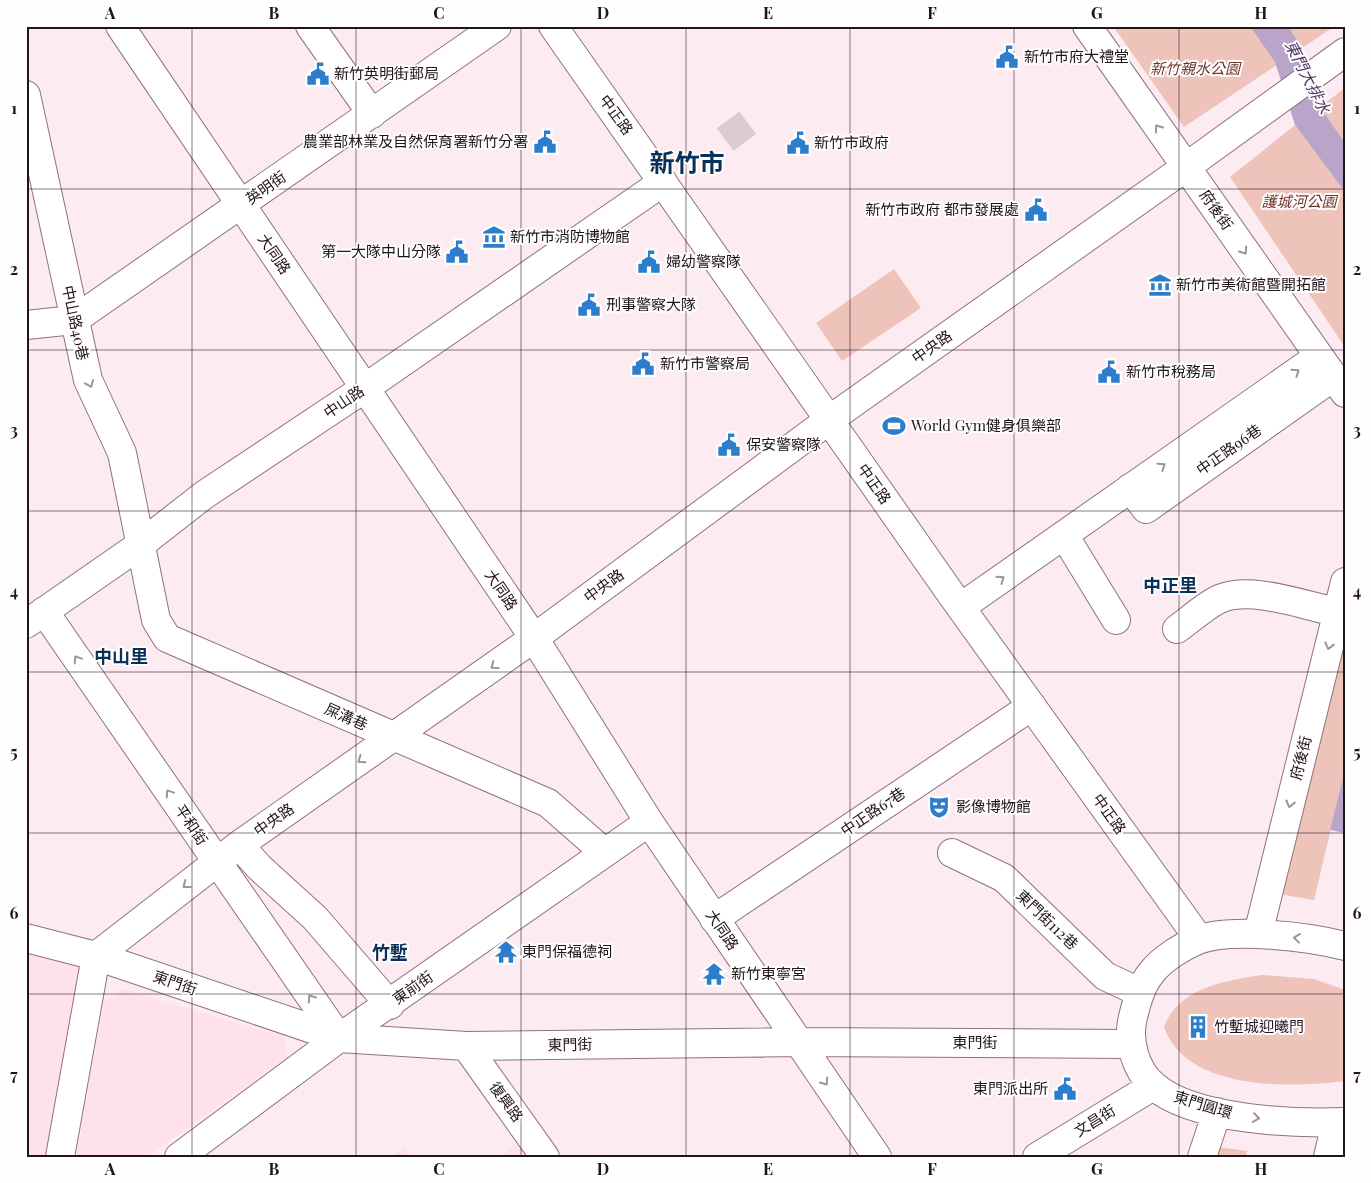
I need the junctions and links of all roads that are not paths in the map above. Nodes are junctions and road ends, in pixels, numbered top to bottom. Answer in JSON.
{"nodes":[{"id":1,"x":120,"y":26,"type":"edge"},
{"id":2,"x":310,"y":26,"type":"edge"},
{"id":3,"x":497,"y":26,"type":"edge"},
{"id":4,"x":553,"y":26,"type":"edge"},
{"id":5,"x":1087,"y":26,"type":"edge"},
{"id":6,"x":1335,"y":59,"type":"edge"},
{"id":7,"x":26,"y":95,"type":"edge"},
{"id":8,"x":372,"y":114,"type":"junction"},
{"id":9,"x":1186,"y":168,"type":"junction"},
{"id":10,"x":664,"y":182,"type":"junction"},
{"id":11,"x":241,"y":205,"type":"junction"},
{"id":12,"x":74,"y":320,"type":"junction"},
{"id":13,"x":26,"y":325,"type":"edge"},
{"id":14,"x":1332,"y":376,"type":"edge"},
{"id":15,"x":365,"y":388,"type":"junction"},
{"id":16,"x":829,"y":420,"type":"junction"},
{"id":17,"x":1064,"y":535,"type":"junction"},
{"id":18,"x":140,"y":545,"type":"junction"},
{"id":19,"x":1345,"y":582,"type":"edge"},
{"id":20,"x":961,"y":607,"type":"junction"},
{"id":21,"x":1337,"y":612,"type":"junction"},
{"id":22,"x":35,"y":617,"type":"edge"},
{"id":23,"x":1116,"y":620,"type":"dead end"},
{"id":24,"x":1177,"y":629,"type":"dead end"},
{"id":25,"x":534,"y":638,"type":"junction"},
{"id":26,"x":1032,"y":706,"type":"junction"},
{"id":27,"x":394,"y":738,"type":"junction"},
{"id":28,"x":649,"y":822,"type":"junction"},
{"id":29,"x":239,"y":845,"type":"junction"},
{"id":30,"x":604,"y":852,"type":"junction"},
{"id":31,"x":952,"y":853,"type":"dead end"},
{"id":32,"x":216,"y":862,"type":"junction"},
{"id":33,"x":714,"y":919,"type":"junction"},
{"id":34,"x":1258,"y":934,"type":"junction"},
{"id":35,"x":26,"y":938,"type":"edge"},
{"id":36,"x":1199,"y":939,"type":"junction"},
{"id":37,"x":1345,"y":946,"type":"edge"},
{"id":38,"x":96,"y":956,"type":"junction"},
{"id":39,"x":1139,"y":992,"type":"junction"},
{"id":40,"x":390,"y":1005,"type":"junction"},
{"id":41,"x":339,"y":1038,"type":"junction"},
{"id":42,"x":798,"y":1042,"type":"junction"},
{"id":43,"x":1131,"y":1044,"type":"junction"},
{"id":44,"x":466,"y":1046,"type":"junction"},
{"id":45,"x":1153,"y":1086,"type":"junction"},
{"id":46,"x":1217,"y":1112,"type":"junction"},
{"id":47,"x":1340,"y":1122,"type":"edge"},
{"id":48,"x":60,"y":1157,"type":"edge"},
{"id":49,"x":179,"y":1157,"type":"edge"},
{"id":50,"x":545,"y":1157,"type":"edge"},
{"id":51,"x":877,"y":1157,"type":"edge"},
{"id":52,"x":1038,"y":1157,"type":"edge"},
{"id":53,"x":1202,"y":1157,"type":"edge"},
{"id":54,"x":1328,"y":1157,"type":"edge"}],
"edges":[{"from":1,"to":11,"type":"street","name":"大同路"},
{"from":2,"to":8,"type":"street"},
{"from":3,"to":8,"type":"street","name":"英明街"},
{"from":4,"to":10,"type":"street","name":"中正路"},
{"from":9,"to":5,"type":"street","name":"府後街","one_way":true},
{"from":6,"to":9,"type":"street","name":"中央路"},
{"from":7,"to":12,"type":"street","name":"中山路40巷"},
{"from":8,"to":11,"type":"street","name":"英明街"},
{"from":9,"to":14,"type":"street","name":"府後街","one_way":true},
{"from":9,"to":16,"type":"street","name":"中央路"},
{"from":10,"to":15,"type":"street","name":"中山路"},
{"from":10,"to":16,"type":"street","name":"中正路"},
{"from":11,"to":12,"type":"street","name":"英明街"},
{"from":11,"to":15,"type":"street","name":"大同路"},
{"from":12,"to":13,"type":"street","name":"英明街"},
{"from":12,"to":18,"type":"street","name":"中山路40巷","one_way":true},
{"from":14,"to":17,"type":"street","name":"中正路96巷"},
{"from":15,"to":18,"type":"street","name":"中山路"},
{"from":15,"to":25,"type":"street","name":"大同路"},
{"from":16,"to":20,"type":"street","name":"中正路"},
{"from":16,"to":25,"type":"street","name":"中央路"},
{"from":20,"to":17,"type":"street","name":"中正路96巷","one_way":true},
{"from":17,"to":23,"type":"street"},
{"from":18,"to":22,"type":"street","name":"中山路"},
{"from":18,"to":27,"type":"street","name":"屎溝巷"},
{"from":19,"to":21,"type":"street","name":"府後街"},
{"from":20,"to":26,"type":"street","name":"中正路"},
{"from":21,"to":24,"type":"street"},
{"from":21,"to":34,"type":"street","name":"府後街","one_way":true},
{"from":32,"to":22,"type":"street","name":"平和街","one_way":true},
{"from":25,"to":27,"type":"street","name":"中央路","one_way":true},
{"from":25,"to":28,"type":"street","name":"大同路"},
{"from":26,"to":33,"type":"street","name":"中正路67巷"},
{"from":26,"to":36,"type":"street","name":"中正路"},
{"from":27,"to":29,"type":"street","name":"中央路","one_way":true},
{"from":27,"to":30,"type":"street","name":"屎溝巷"},
{"from":28,"to":30,"type":"street","name":"東前街"},
{"from":28,"to":33,"type":"street","name":"大同路"},
{"from":29,"to":32,"type":"street","name":"中央路"},
{"from":29,"to":40,"type":"street"},
{"from":30,"to":40,"type":"street","name":"東前街"},
{"from":31,"to":39,"type":"street","name":"東門街112巷"},
{"from":32,"to":38,"type":"street","name":"中央路","one_way":true},
{"from":41,"to":32,"type":"street","name":"平和街","one_way":true},
{"from":33,"to":42,"type":"street","name":"大同路"},
{"from":34,"to":36,"type":"street","name":"東門圓環"},
{"from":37,"to":34,"type":"street","name":"東門圓環","one_way":true},
{"from":35,"to":38,"type":"street","name":"東門街"},
{"from":36,"to":39,"type":"street","name":"東門圓環"},
{"from":38,"to":41,"type":"street","name":"東門街"},
{"from":38,"to":48,"type":"street"},
{"from":39,"to":43,"type":"street","name":"東門圓環"},
{"from":40,"to":41,"type":"street","name":"東前街"},
{"from":41,"to":44,"type":"street","name":"東門街"},
{"from":41,"to":49,"type":"street","name":"東前街"},
{"from":42,"to":43,"type":"street","name":"東門街"},
{"from":42,"to":44,"type":"street","name":"東門街"},
{"from":42,"to":51,"type":"street","name":"大同路","one_way":true},
{"from":43,"to":45,"type":"street","name":"東門圓環"},
{"from":44,"to":50,"type":"street","name":"復興路"},
{"from":45,"to":46,"type":"street","name":"東門圓環"},
{"from":45,"to":52,"type":"street","name":"文昌街"},
{"from":46,"to":47,"type":"street","name":"東門圓環","one_way":true},
{"from":46,"to":53,"type":"street"},
{"from":47,"to":54,"type":"street"}]}
